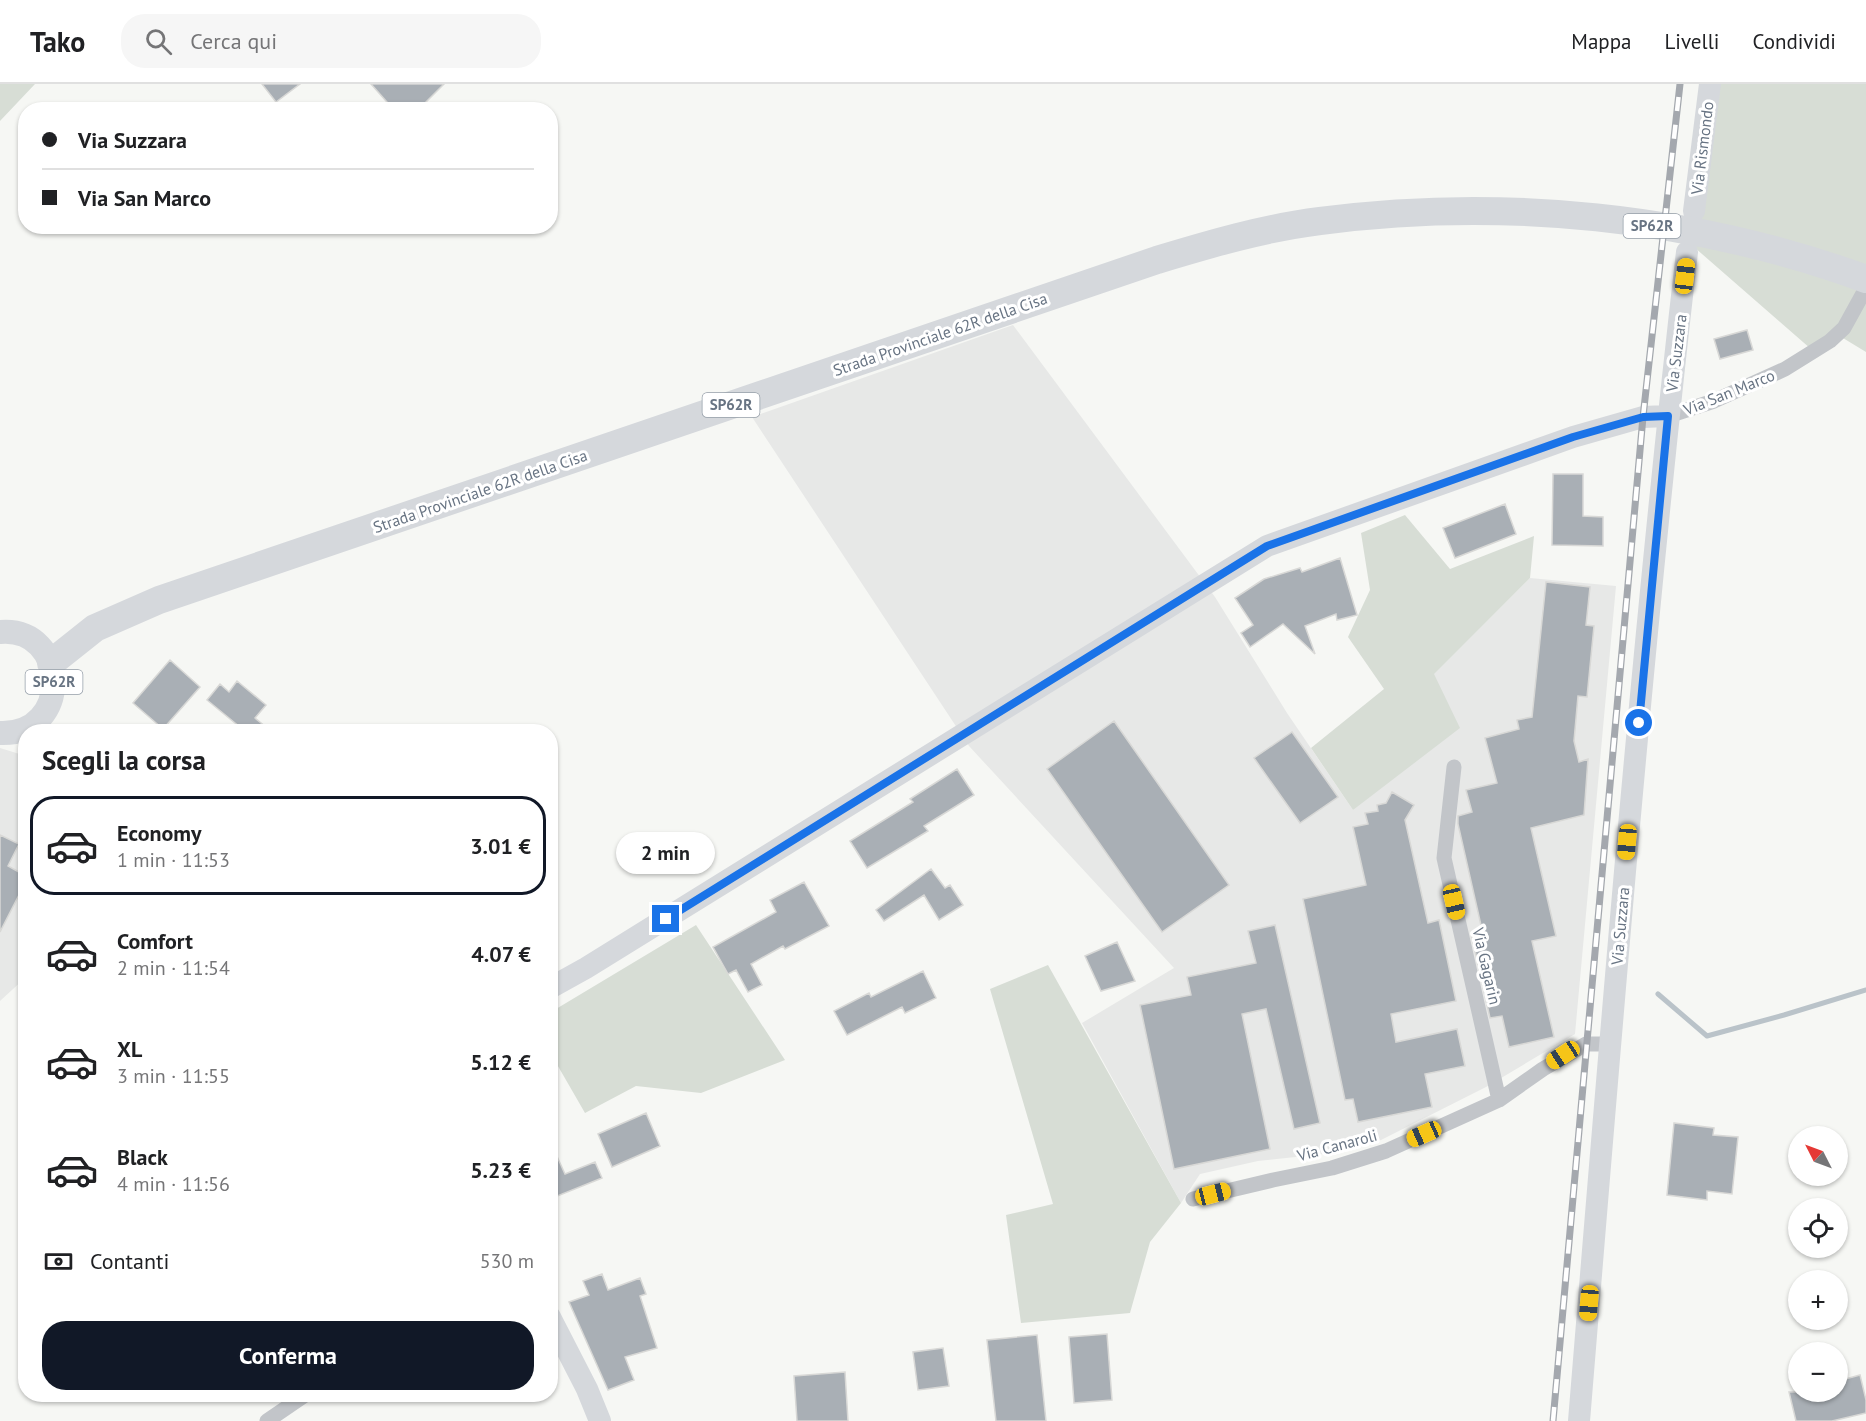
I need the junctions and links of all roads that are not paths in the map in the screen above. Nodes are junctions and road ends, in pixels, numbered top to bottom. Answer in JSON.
{"nodes":[{"id":1,"x":1710,"y":84,"type":"edge"},
{"id":2,"x":1694,"y":211,"type":"dead end"},
{"id":3,"x":1687,"y":252,"type":"dead end"},
{"id":4,"x":1866,"y":279,"type":"edge"},
{"id":5,"x":1866,"y":288,"type":"edge"},
{"id":6,"x":1668,"y":416,"type":"junction"},
{"id":7,"x":0,"y":632,"type":"edge"},
{"id":8,"x":51,"y":663,"type":"junction"},
{"id":9,"x":33,"y":724,"type":"edge"},
{"id":10,"x":18,"y":731,"type":"edge"},
{"id":11,"x":0,"y":733,"type":"edge"},
{"id":12,"x":1454,"y":767,"type":"dead end"},
{"id":13,"x":558,"y":984,"type":"edge"},
{"id":14,"x":1610,"y":1044,"type":"junction"},
{"id":15,"x":1500,"y":1100,"type":"junction"},
{"id":16,"x":1193,"y":1199,"type":"dead end"},
{"id":17,"x":558,"y":1334,"type":"edge"},
{"id":18,"x":295,"y":1402,"type":"edge"},
{"id":19,"x":267,"y":1421,"type":"edge"},
{"id":20,"x":600,"y":1421,"type":"edge"},
{"id":21,"x":1579,"y":1421,"type":"edge"}],
"edges":[{"from":1,"to":2,"type":"street","name":"Via Rismondo"},
{"from":3,"to":6,"type":"street","name":"Via Suzzara"},
{"from":4,"to":8,"type":"highway","name":"Strada Provinciale 62R della Cisa","number":"SP62R"},
{"from":5,"to":6,"type":"street","name":"Via San Marco"},
{"from":6,"to":13,"type":"street","name":"Via San Marco"},
{"from":6,"to":14,"type":"street","name":"Via Suzzara"},
{"from":7,"to":8,"type":"main road","number":"SP62R"},
{"from":8,"to":9,"type":"main road","number":"SP62R"},
{"from":10,"to":11,"type":"main road","number":"SP62R"},
{"from":12,"to":15,"type":"street","name":"Via Gagarin"},
{"from":14,"to":15,"type":"street","name":"Via Canaroli"},
{"from":14,"to":21,"type":"street","name":"Via Suzzara"},
{"from":15,"to":16,"type":"street","name":"Via Canaroli"},
{"from":17,"to":20,"type":"street"},
{"from":18,"to":19,"type":"street"}]}
